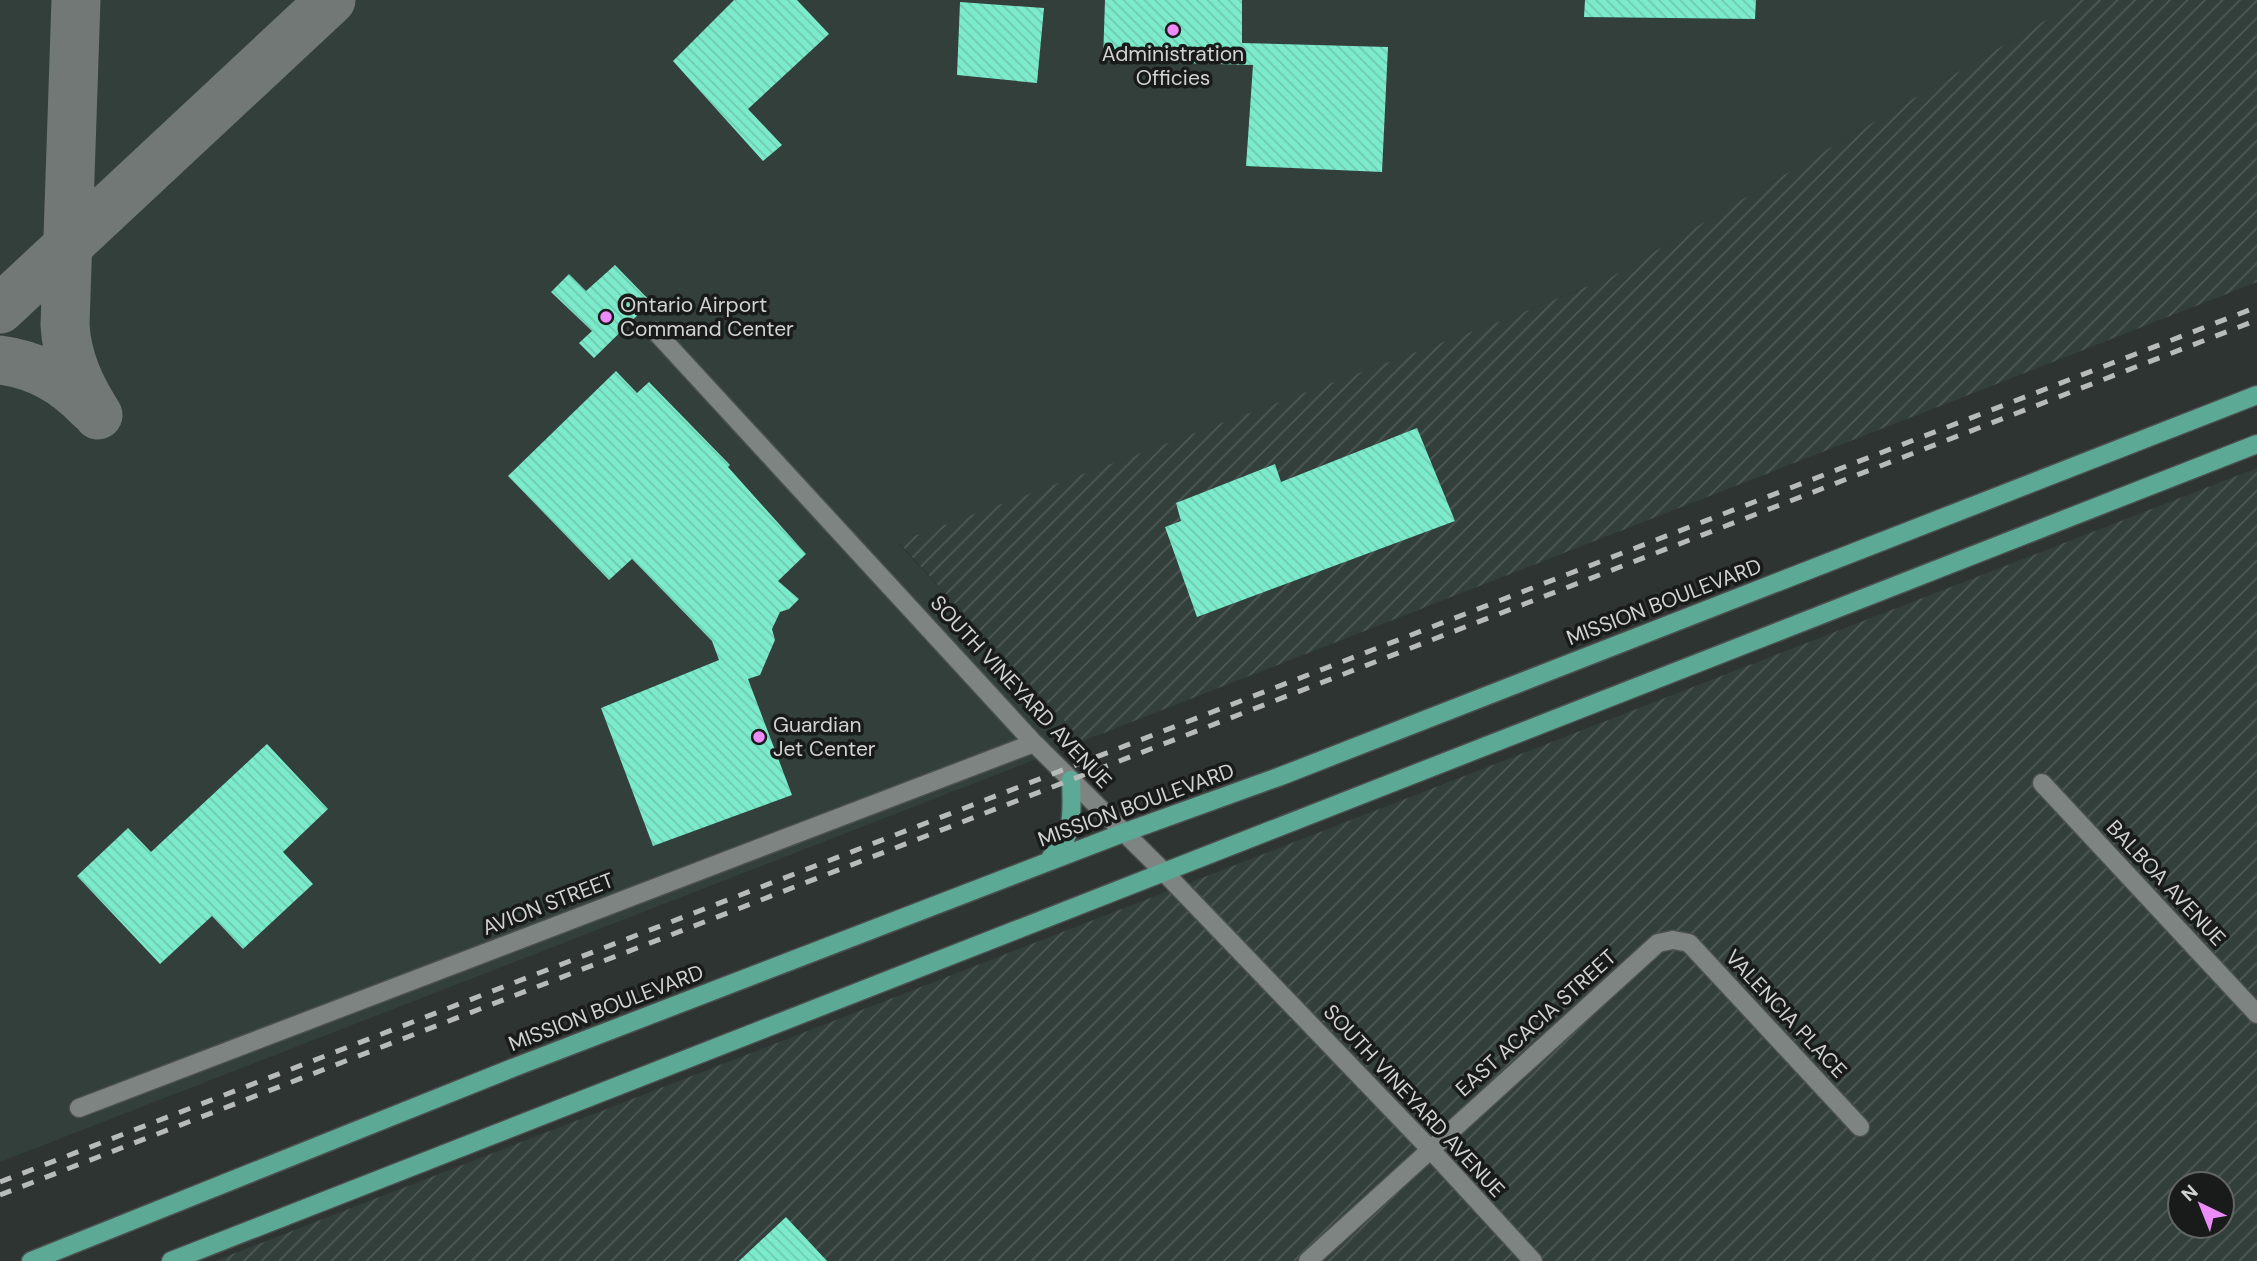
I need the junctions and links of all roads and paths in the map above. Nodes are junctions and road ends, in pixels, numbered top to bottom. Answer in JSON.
{"nodes":[{"id":1,"x":655,"y":331,"type":"dead end"},
{"id":2,"x":2257,"y":395,"type":"edge"},
{"id":3,"x":2257,"y":444,"type":"edge"},
{"id":4,"x":1034,"y":743,"type":"junction"},
{"id":5,"x":1071,"y":780,"type":"junction"},
{"id":6,"x":2042,"y":783,"type":"dead end"},
{"id":7,"x":1123,"y":833,"type":"junction"},
{"id":8,"x":1041,"y":864,"type":"junction"},
{"id":9,"x":1163,"y":871,"type":"junction"},
{"id":10,"x":1673,"y":940,"type":"joint"},
{"id":11,"x":2257,"y":1014,"type":"edge"},
{"id":12,"x":79,"y":1108,"type":"dead end"},
{"id":13,"x":1860,"y":1128,"type":"dead end"},
{"id":14,"x":1430,"y":1149,"type":"junction"},
{"id":15,"x":63,"y":1255,"type":"edge"},
{"id":16,"x":31,"y":1261,"type":"edge"},
{"id":17,"x":171,"y":1261,"type":"edge"},
{"id":18,"x":1308,"y":1261,"type":"edge"},
{"id":19,"x":1533,"y":1261,"type":"edge"}],
"edges":[{"from":1,"to":4,"type":"street","name":"SOUTH VINEYARD AVENUE"},
{"from":2,"to":7,"type":"main road","name":"MISSION BOULEVARD"},
{"from":3,"to":9,"type":"main road"},
{"from":4,"to":5,"type":"street","name":"SOUTH VINEYARD AVENUE"},
{"from":4,"to":12,"type":"street","name":"AVION STREET"},
{"from":5,"to":7,"type":"street","name":"SOUTH VINEYARD AVENUE"},
{"from":5,"to":8,"type":"main road"},
{"from":6,"to":11,"type":"street","name":"BALBOA AVENUE"},
{"from":7,"to":8,"type":"main road","name":"MISSION BOULEVARD"},
{"from":7,"to":9,"type":"street","name":"SOUTH VINEYARD AVENUE"},
{"from":8,"to":15,"type":"main road","name":"MISSION BOULEVARD"},
{"from":9,"to":14,"type":"street","name":"SOUTH VINEYARD AVENUE"},
{"from":9,"to":17,"type":"main road"},
{"from":10,"to":13,"type":"street","name":"VALENCIA PLACE"},
{"from":10,"to":14,"type":"street","name":"EAST ACACIA STREET"},
{"from":14,"to":18,"type":"street","name":"EAST ACACIA STREET"},
{"from":14,"to":19,"type":"street","name":"SOUTH VINEYARD AVENUE"},
{"from":15,"to":16,"type":"main road","name":"MISSION BOULEVARD"}]}
